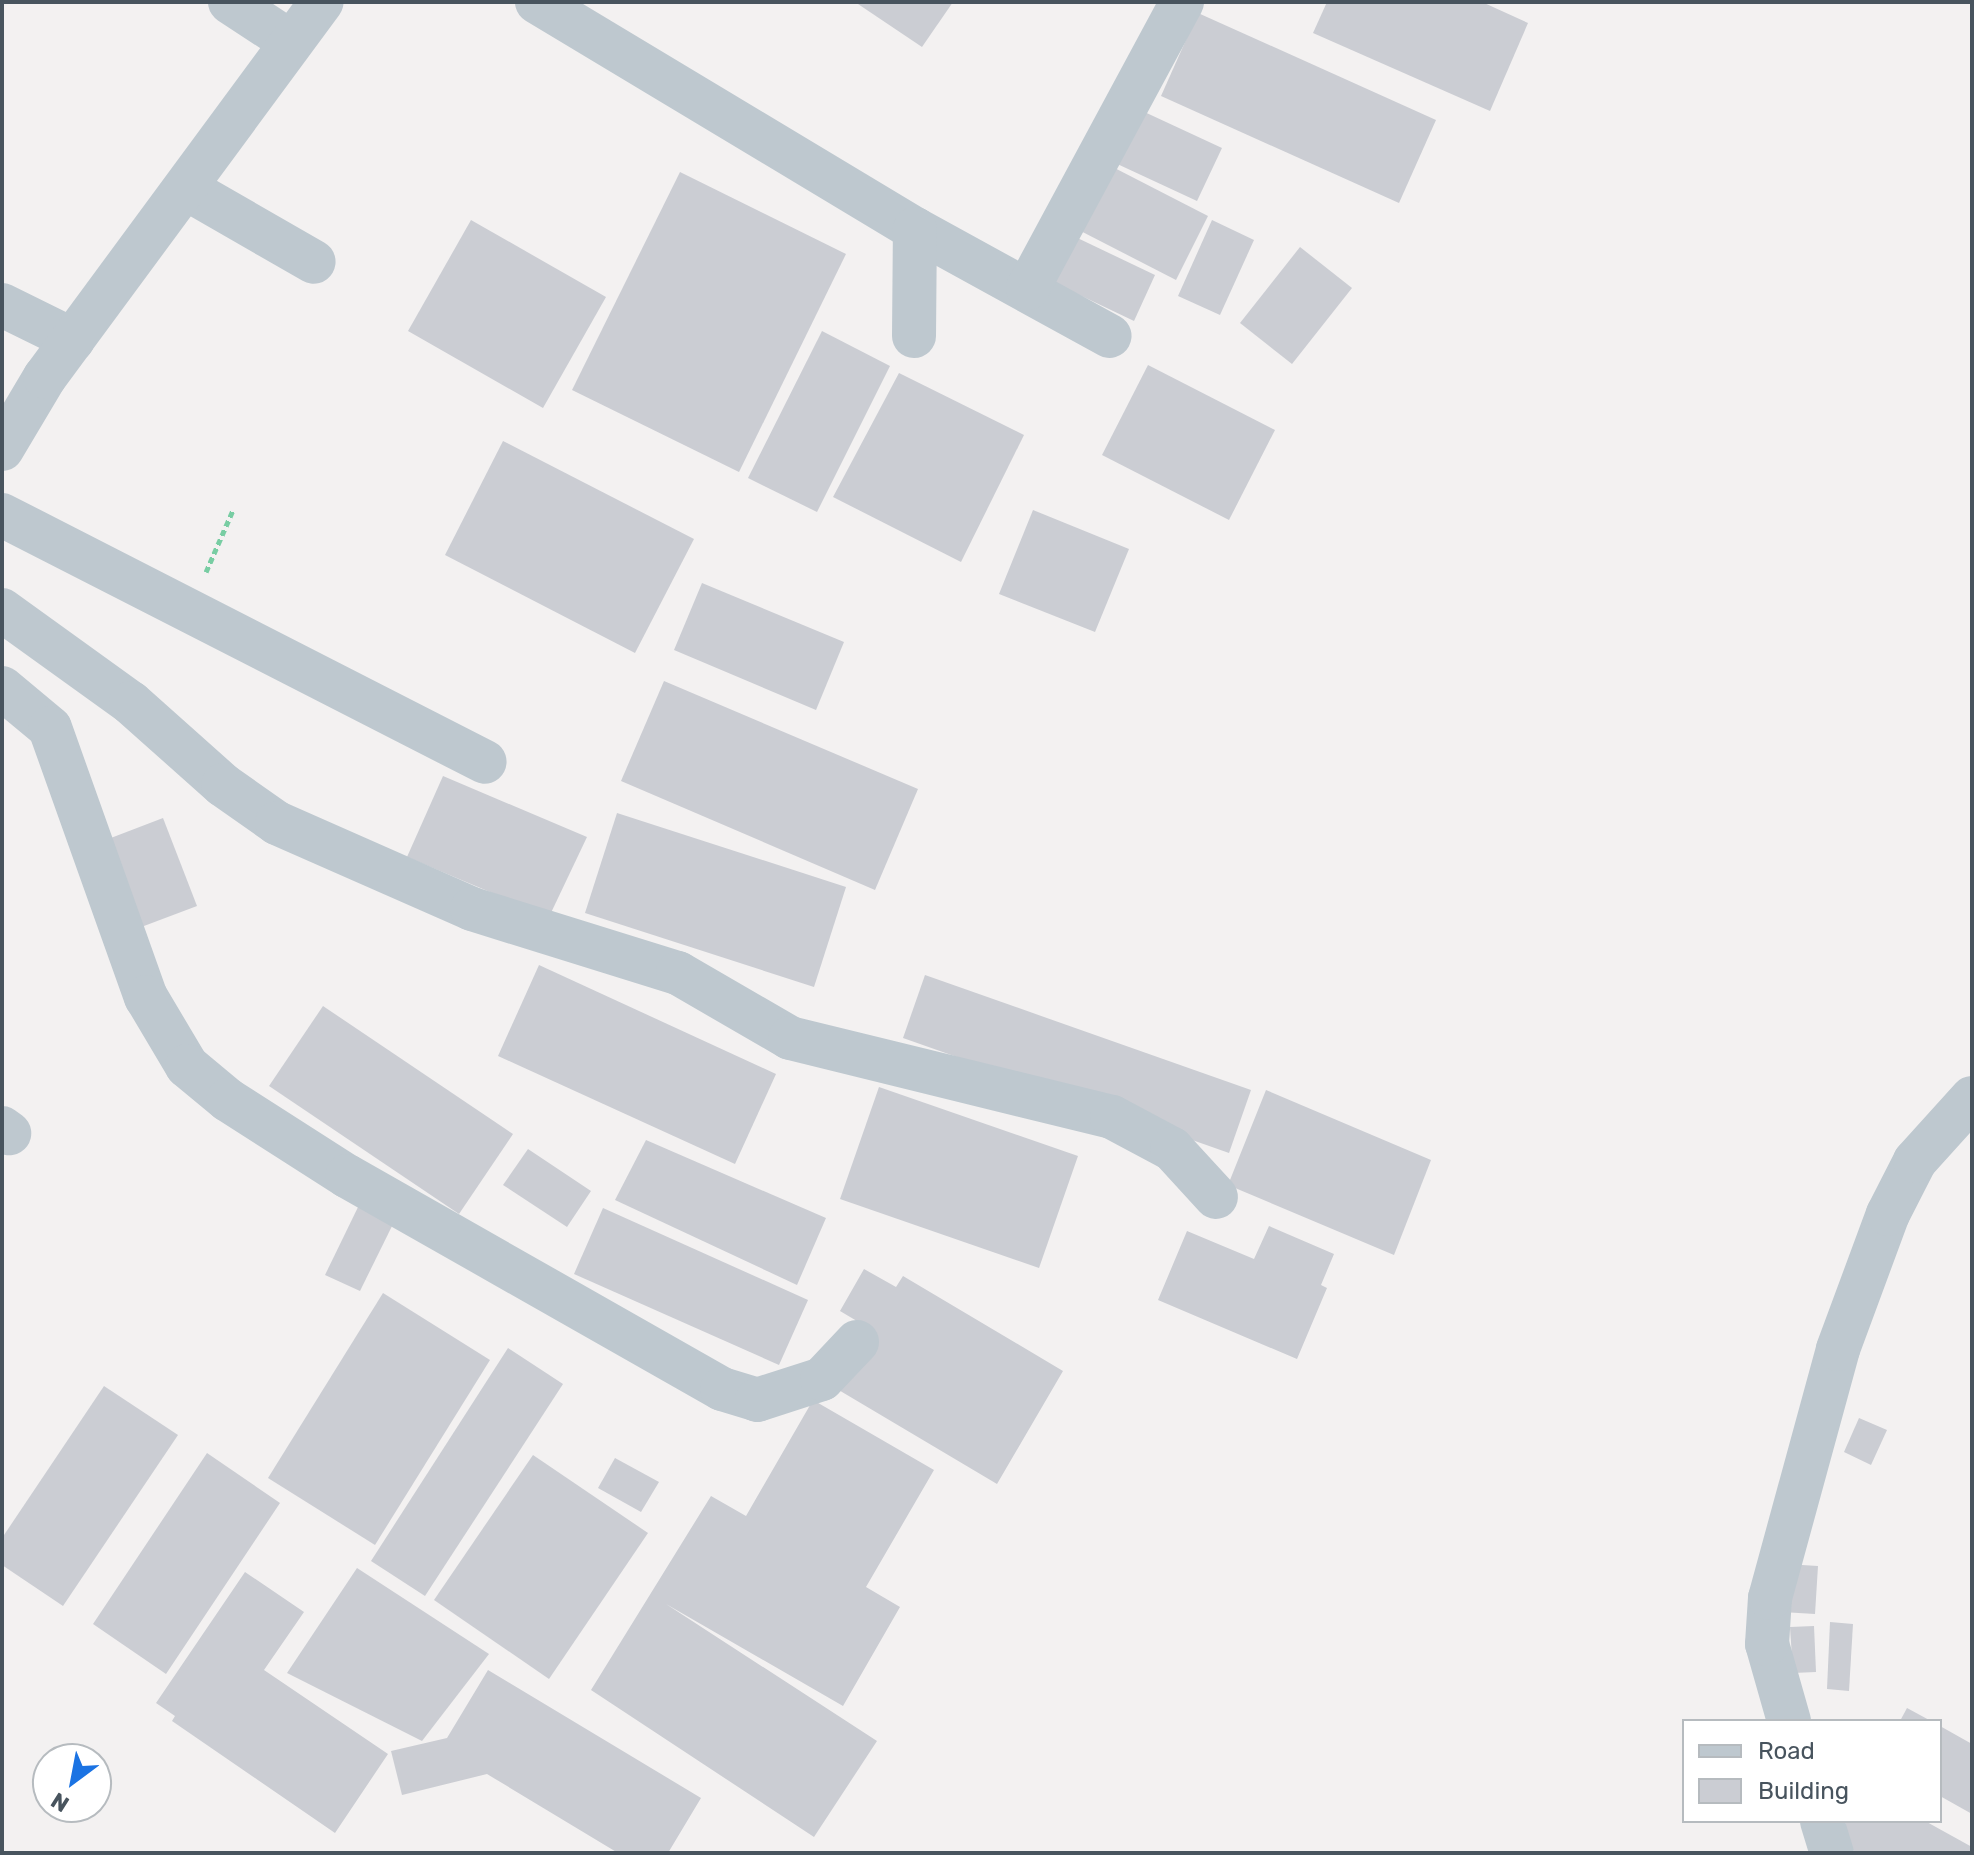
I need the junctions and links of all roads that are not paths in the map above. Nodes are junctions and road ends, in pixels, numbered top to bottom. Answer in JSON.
{"nodes":[{"id":1,"x":230,"y":2,"type":"edge"},
{"id":2,"x":321,"y":2,"type":"edge"},
{"id":3,"x":537,"y":2,"type":"edge"},
{"id":4,"x":1182,"y":2,"type":"edge"},
{"id":5,"x":291,"y":42,"type":"junction"},
{"id":6,"x":187,"y":189,"type":"junction"},
{"id":7,"x":915,"y":229,"type":"junction"},
{"id":8,"x":314,"y":262,"type":"dead end"},
{"id":9,"x":1028,"y":288,"type":"junction"},
{"id":10,"x":2,"y":305,"type":"edge"},
{"id":11,"x":914,"y":336,"type":"dead end"},
{"id":12,"x":1110,"y":336,"type":"dead end"},
{"id":13,"x":73,"y":340,"type":"junction"},
{"id":14,"x":2,"y":449,"type":"edge"},
{"id":15,"x":2,"y":515,"type":"edge"},
{"id":16,"x":2,"y":610,"type":"edge"},
{"id":17,"x":2,"y":688,"type":"edge"},
{"id":18,"x":485,"y":762,"type":"dead end"},
{"id":19,"x":1972,"y":1098,"type":"edge"},
{"id":20,"x":1216,"y":1197,"type":"dead end"},
{"id":21,"x":857,"y":1342,"type":"dead end"},
{"id":22,"x":1788,"y":1719,"type":"edge"},
{"id":23,"x":1823,"y":1823,"type":"edge"},
{"id":24,"x":1832,"y":1853,"type":"edge"}],
"edges":[{"from":1,"to":5,"type":"street"},
{"from":2,"to":5,"type":"street"},
{"from":3,"to":7,"type":"street"},
{"from":4,"to":9,"type":"street"},
{"from":5,"to":6,"type":"street"},
{"from":6,"to":8,"type":"street"},
{"from":6,"to":13,"type":"street"},
{"from":7,"to":9,"type":"street"},
{"from":7,"to":11,"type":"street"},
{"from":9,"to":12,"type":"street"},
{"from":10,"to":13,"type":"street"},
{"from":13,"to":14,"type":"street"},
{"from":15,"to":18,"type":"street"},
{"from":16,"to":20,"type":"street"},
{"from":17,"to":21,"type":"street"},
{"from":19,"to":22,"type":"street"},
{"from":23,"to":24,"type":"street"}]}
